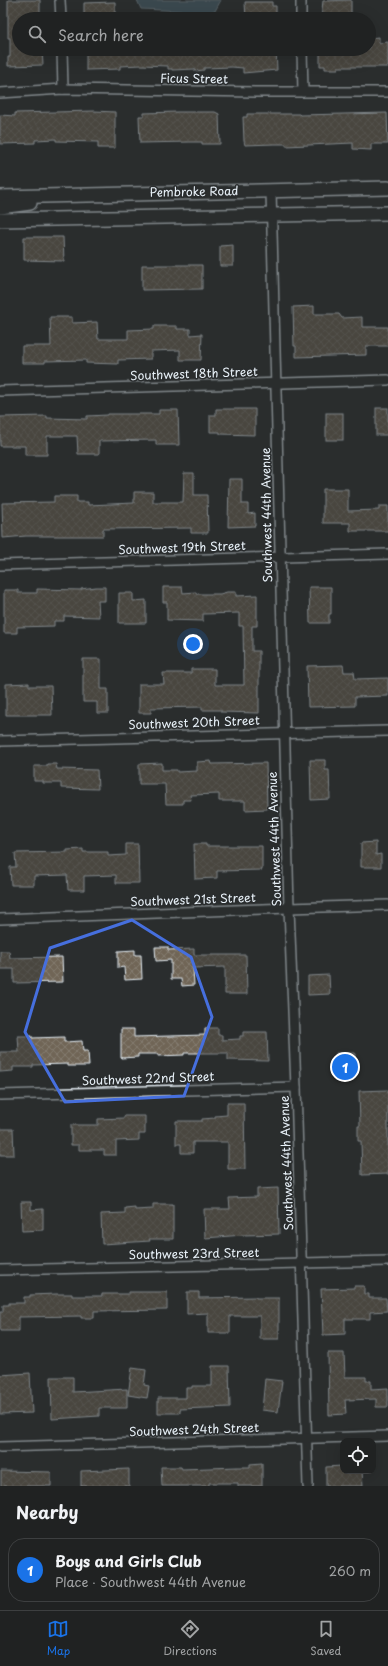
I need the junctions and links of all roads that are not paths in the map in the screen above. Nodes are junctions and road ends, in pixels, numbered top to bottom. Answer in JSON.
{"nodes":[{"id":1,"x":60,"y":0,"type":"edge"},
{"id":2,"x":301,"y":0,"type":"edge"},
{"id":3,"x":61,"y":12,"type":"edge"},
{"id":4,"x":301,"y":12,"type":"edge"},
{"id":5,"x":62,"y":56,"type":"edge"},
{"id":6,"x":302,"y":56,"type":"edge"},
{"id":7,"x":63,"y":89,"type":"junction"},
{"id":8,"x":303,"y":92,"type":"junction"},
{"id":9,"x":388,"y":92,"type":"edge"},
{"id":10,"x":0,"y":93,"type":"edge"},
{"id":11,"x":388,"y":188,"type":"edge"},
{"id":12,"x":271,"y":191,"type":"junction"},
{"id":13,"x":81,"y":195,"type":"junction"},
{"id":14,"x":0,"y":197,"type":"edge"},
{"id":15,"x":0,"y":207,"type":"edge"},
{"id":16,"x":388,"y":213,"type":"edge"},
{"id":17,"x":271,"y":215,"type":"junction"},
{"id":18,"x":0,"y":220,"type":"edge"},
{"id":19,"x":388,"y":380,"type":"edge"},
{"id":20,"x":276,"y":383,"type":"junction"},
{"id":21,"x":0,"y":391,"type":"edge"},
{"id":22,"x":388,"y":554,"type":"edge"},
{"id":23,"x":280,"y":557,"type":"junction"},
{"id":24,"x":0,"y":565,"type":"edge"},
{"id":25,"x":388,"y":731,"type":"edge"},
{"id":26,"x":284,"y":733,"type":"junction"},
{"id":27,"x":0,"y":741,"type":"edge"},
{"id":28,"x":388,"y":906,"type":"edge"},
{"id":29,"x":289,"y":908,"type":"junction"},
{"id":30,"x":0,"y":919,"type":"edge"},
{"id":31,"x":296,"y":1088,"type":"junction"},
{"id":32,"x":0,"y":1095,"type":"edge"},
{"id":33,"x":388,"y":1261,"type":"edge"},
{"id":34,"x":302,"y":1263,"type":"junction"},
{"id":35,"x":0,"y":1270,"type":"edge"},
{"id":36,"x":388,"y":1436,"type":"edge"},
{"id":37,"x":306,"y":1438,"type":"junction"},
{"id":38,"x":0,"y":1447,"type":"edge"},
{"id":39,"x":308,"y":1486,"type":"edge"}],
"edges":[{"from":1,"to":3,"type":"street"},
{"from":2,"to":4,"type":"street"},
{"from":5,"to":7,"type":"street"},
{"from":6,"to":8,"type":"street"},
{"from":7,"to":8,"type":"street","name":"Ficus Street"},
{"from":7,"to":10,"type":"street","name":"Ficus Street"},
{"from":8,"to":9,"type":"street","name":"Ficus Street"},
{"from":11,"to":12,"type":"main road","name":"Pembroke Road"},
{"from":12,"to":13,"type":"main road","name":"Pembroke Road"},
{"from":12,"to":17,"type":"street","name":"Southwest 44th Avenue"},
{"from":13,"to":14,"type":"main road","name":"Pembroke Road"},
{"from":13,"to":15,"type":"main road"},
{"from":16,"to":17,"type":"main road","name":"Pembroke Road"},
{"from":17,"to":18,"type":"main road","name":"Pembroke Road"},
{"from":17,"to":20,"type":"street","name":"Southwest 44th Avenue"},
{"from":19,"to":20,"type":"street","name":"Southwest 18th Street"},
{"from":20,"to":21,"type":"street","name":"Southwest 18th Street"},
{"from":20,"to":23,"type":"street","name":"Southwest 44th Avenue"},
{"from":22,"to":23,"type":"street","name":"Southwest 19th Street"},
{"from":23,"to":24,"type":"street","name":"Southwest 19th Street"},
{"from":23,"to":26,"type":"street","name":"Southwest 44th Avenue"},
{"from":25,"to":26,"type":"street","name":"Southwest 20th Street"},
{"from":26,"to":27,"type":"street","name":"Southwest 20th Street"},
{"from":26,"to":29,"type":"street","name":"Southwest 44th Avenue"},
{"from":28,"to":29,"type":"street","name":"Southwest 21st Street"},
{"from":29,"to":30,"type":"street","name":"Southwest 21st Street"},
{"from":29,"to":31,"type":"street","name":"Southwest 44th Avenue"},
{"from":31,"to":32,"type":"street","name":"Southwest 22nd Street"},
{"from":31,"to":34,"type":"street","name":"Southwest 44th Avenue"},
{"from":33,"to":34,"type":"street","name":"Southwest 23rd Street"},
{"from":34,"to":35,"type":"street","name":"Southwest 23rd Street"},
{"from":34,"to":37,"type":"street","name":"Southwest 44th Avenue"},
{"from":36,"to":37,"type":"street","name":"Southwest 24th Street"},
{"from":37,"to":38,"type":"street","name":"Southwest 24th Street"},
{"from":37,"to":39,"type":"street","name":"Southwest 44th Avenue"}]}
